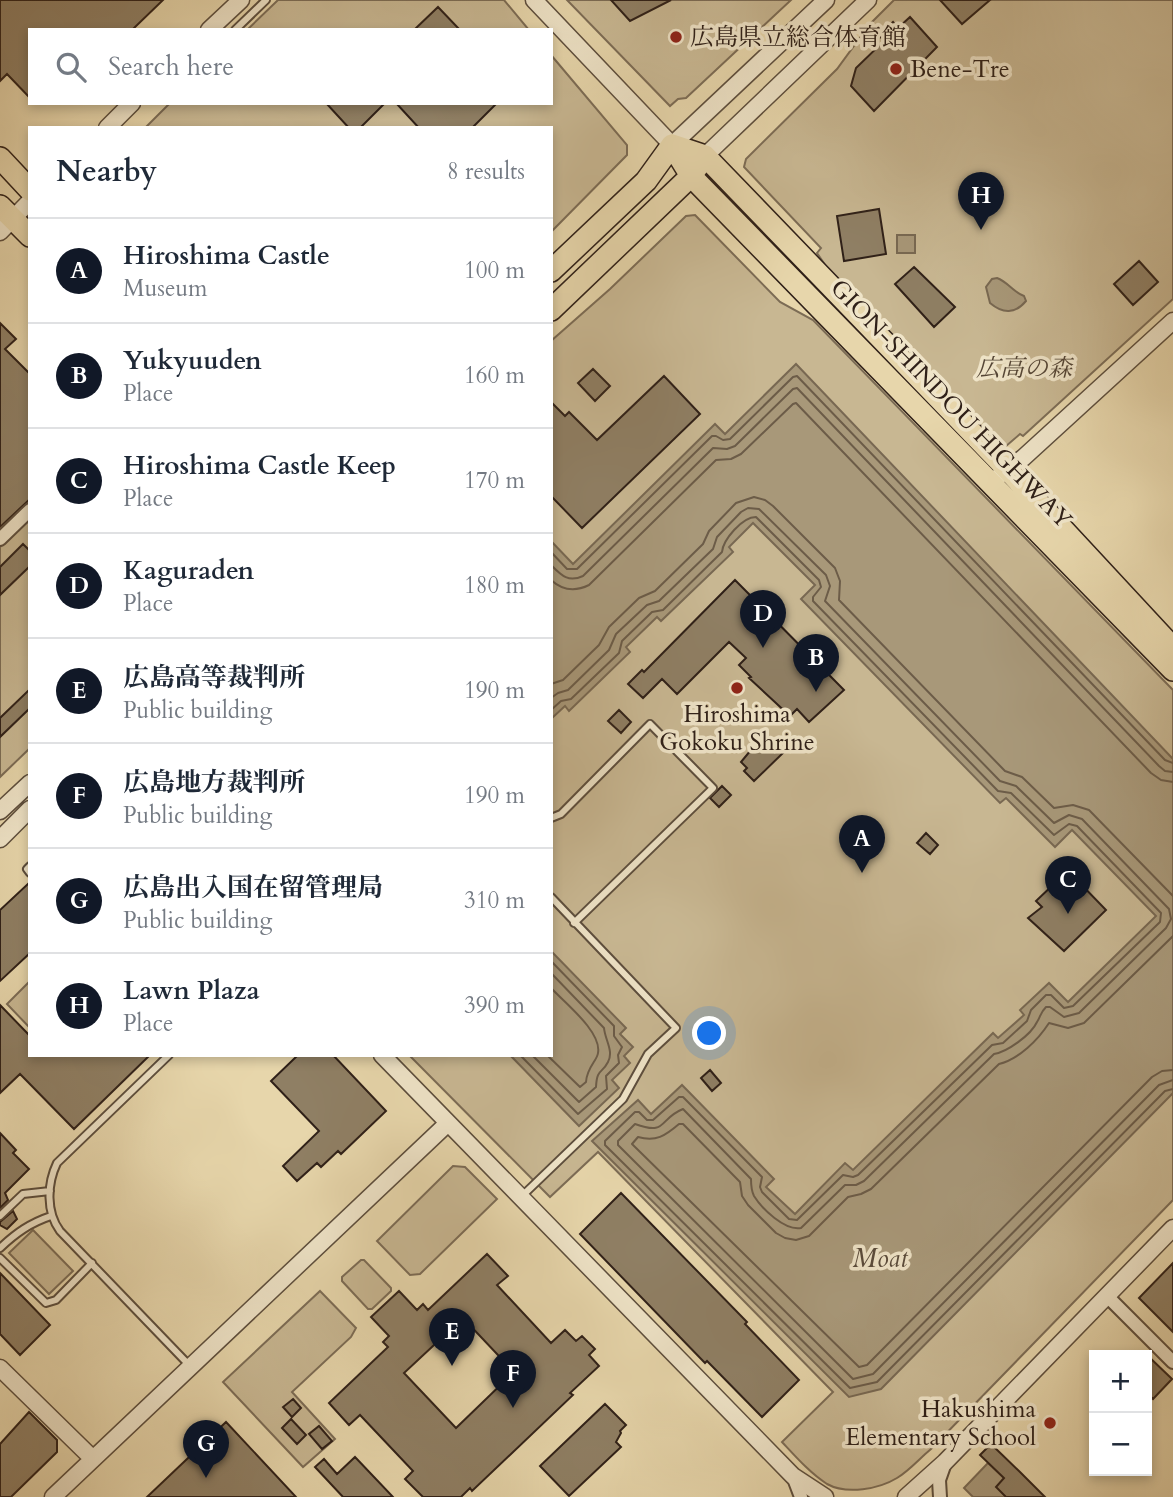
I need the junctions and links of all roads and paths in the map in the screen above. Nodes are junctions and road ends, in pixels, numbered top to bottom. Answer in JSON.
{"nodes":[{"id":1,"x":241,"y":0,"type":"edge"},
{"id":2,"x":266,"y":0,"type":"edge"},
{"id":3,"x":534,"y":0,"type":"edge"},
{"id":4,"x":826,"y":0,"type":"edge"},
{"id":5,"x":868,"y":0,"type":"edge"},
{"id":6,"x":211,"y":28,"type":"edge"},
{"id":7,"x":237,"y":28,"type":"edge"},
{"id":8,"x":130,"y":105,"type":"edge"},
{"id":9,"x":109,"y":126,"type":"edge"},
{"id":10,"x":673,"y":145,"type":"junction"},
{"id":11,"x":705,"y":156,"type":"junction"},
{"id":12,"x":0,"y":158,"type":"edge"},
{"id":13,"x":691,"y":176,"type":"junction"},
{"id":14,"x":28,"y":188,"type":"edge"},
{"id":15,"x":28,"y":202,"type":"edge"},
{"id":16,"x":4,"y":219,"type":"edge"},
{"id":17,"x":28,"y":235,"type":"edge"},
{"id":18,"x":553,"y":269,"type":"edge"},
{"id":19,"x":553,"y":308,"type":"edge"},
{"id":20,"x":1173,"y":321,"type":"edge"},
{"id":21,"x":999,"y":476,"type":"junction"},
{"id":22,"x":28,"y":512,"type":"edge"},
{"id":23,"x":0,"y":539,"type":"edge"},
{"id":24,"x":1173,"y":648,"type":"edge"},
{"id":25,"x":1173,"y":670,"type":"edge"},
{"id":26,"x":28,"y":785,"type":"edge"},
{"id":27,"x":0,"y":811,"type":"edge"},
{"id":28,"x":28,"y":811,"type":"edge"},
{"id":29,"x":553,"y":817,"type":"edge"},
{"id":30,"x":0,"y":839,"type":"edge"},
{"id":31,"x":553,"y":899,"type":"edge"},
{"id":32,"x":574,"y":923,"type":"junction"},
{"id":33,"x":167,"y":1057,"type":"edge"},
{"id":34,"x":384,"y":1057,"type":"edge"},
{"id":35,"x":447,"y":1123,"type":"junction"},
{"id":36,"x":50,"y":1191,"type":"junction"},
{"id":37,"x":521,"y":1197,"type":"junction"},
{"id":38,"x":0,"y":1216,"type":"edge"},
{"id":39,"x":51,"y":1216,"type":"junction"},
{"id":40,"x":1173,"y":1228,"type":"edge"},
{"id":41,"x":0,"y":1248,"type":"edge"},
{"id":42,"x":0,"y":1258,"type":"edge"},
{"id":43,"x":92,"y":1263,"type":"junction"},
{"id":44,"x":1107,"y":1296,"type":"junction"},
{"id":45,"x":1173,"y":1362,"type":"edge"},
{"id":46,"x":191,"y":1367,"type":"junction"},
{"id":47,"x":0,"y":1368,"type":"edge"},
{"id":48,"x":93,"y":1459,"type":"junction"},
{"id":49,"x":945,"y":1462,"type":"junction"},
{"id":50,"x":793,"y":1476,"type":"junction"},
{"id":51,"x":53,"y":1497,"type":"edge"},
{"id":52,"x":802,"y":1497,"type":"edge"},
{"id":53,"x":825,"y":1497,"type":"edge"},
{"id":54,"x":906,"y":1497,"type":"edge"},
{"id":55,"x":940,"y":1497,"type":"edge"}],
"edges":[{"from":1,"to":6,"type":"street"},
{"from":2,"to":7,"type":"lane"},
{"from":3,"to":10,"type":"street"},
{"from":4,"to":10,"type":"street"},
{"from":5,"to":11,"type":"street"},
{"from":8,"to":9,"type":"street"},
{"from":10,"to":11,"type":"highway","name":"GION-SHINDOU HIGHWAY"},
{"from":10,"to":13,"type":"highway","name":"GION-SHINDOU HIGHWAY"},
{"from":10,"to":18,"type":"highway"},
{"from":11,"to":13,"type":"highway"},
{"from":11,"to":21,"type":"highway","name":"GION-SHINDOU HIGHWAY"},
{"from":12,"to":14,"type":"highway"},
{"from":13,"to":19,"type":"highway"},
{"from":13,"to":21,"type":"highway","name":"GION-SHINDOU HIGHWAY"},
{"from":15,"to":16,"type":"street"},
{"from":16,"to":17,"type":"highway"},
{"from":20,"to":21,"type":"street"},
{"from":21,"to":24,"type":"highway","name":"GION-SHINDOU HIGHWAY"},
{"from":21,"to":25,"type":"highway","name":"GION-SHINDOU HIGHWAY"},
{"from":22,"to":23,"type":"street"},
{"from":26,"to":27,"type":"street"},
{"from":28,"to":30,"type":"street"},
{"from":29,"to":32,"type":"lane"},
{"from":31,"to":32,"type":"lane"},
{"from":32,"to":37,"type":"lane"},
{"from":33,"to":36,"type":"lane"},
{"from":34,"to":35,"type":"street"},
{"from":35,"to":37,"type":"street"},
{"from":35,"to":46,"type":"street"},
{"from":36,"to":38,"type":"lane"},
{"from":36,"to":39,"type":"lane"},
{"from":37,"to":50,"type":"street"},
{"from":39,"to":41,"type":"lane"},
{"from":39,"to":43,"type":"lane"},
{"from":40,"to":44,"type":"street"},
{"from":42,"to":43,"type":"lane"},
{"from":43,"to":46,"type":"lane"},
{"from":44,"to":45,"type":"street"},
{"from":44,"to":49,"type":"street"},
{"from":46,"to":48,"type":"street"},
{"from":47,"to":48,"type":"street"},
{"from":48,"to":51,"type":"street"},
{"from":49,"to":54,"type":"street"},
{"from":49,"to":55,"type":"street"},
{"from":50,"to":52,"type":"street"},
{"from":50,"to":53,"type":"street"}]}
